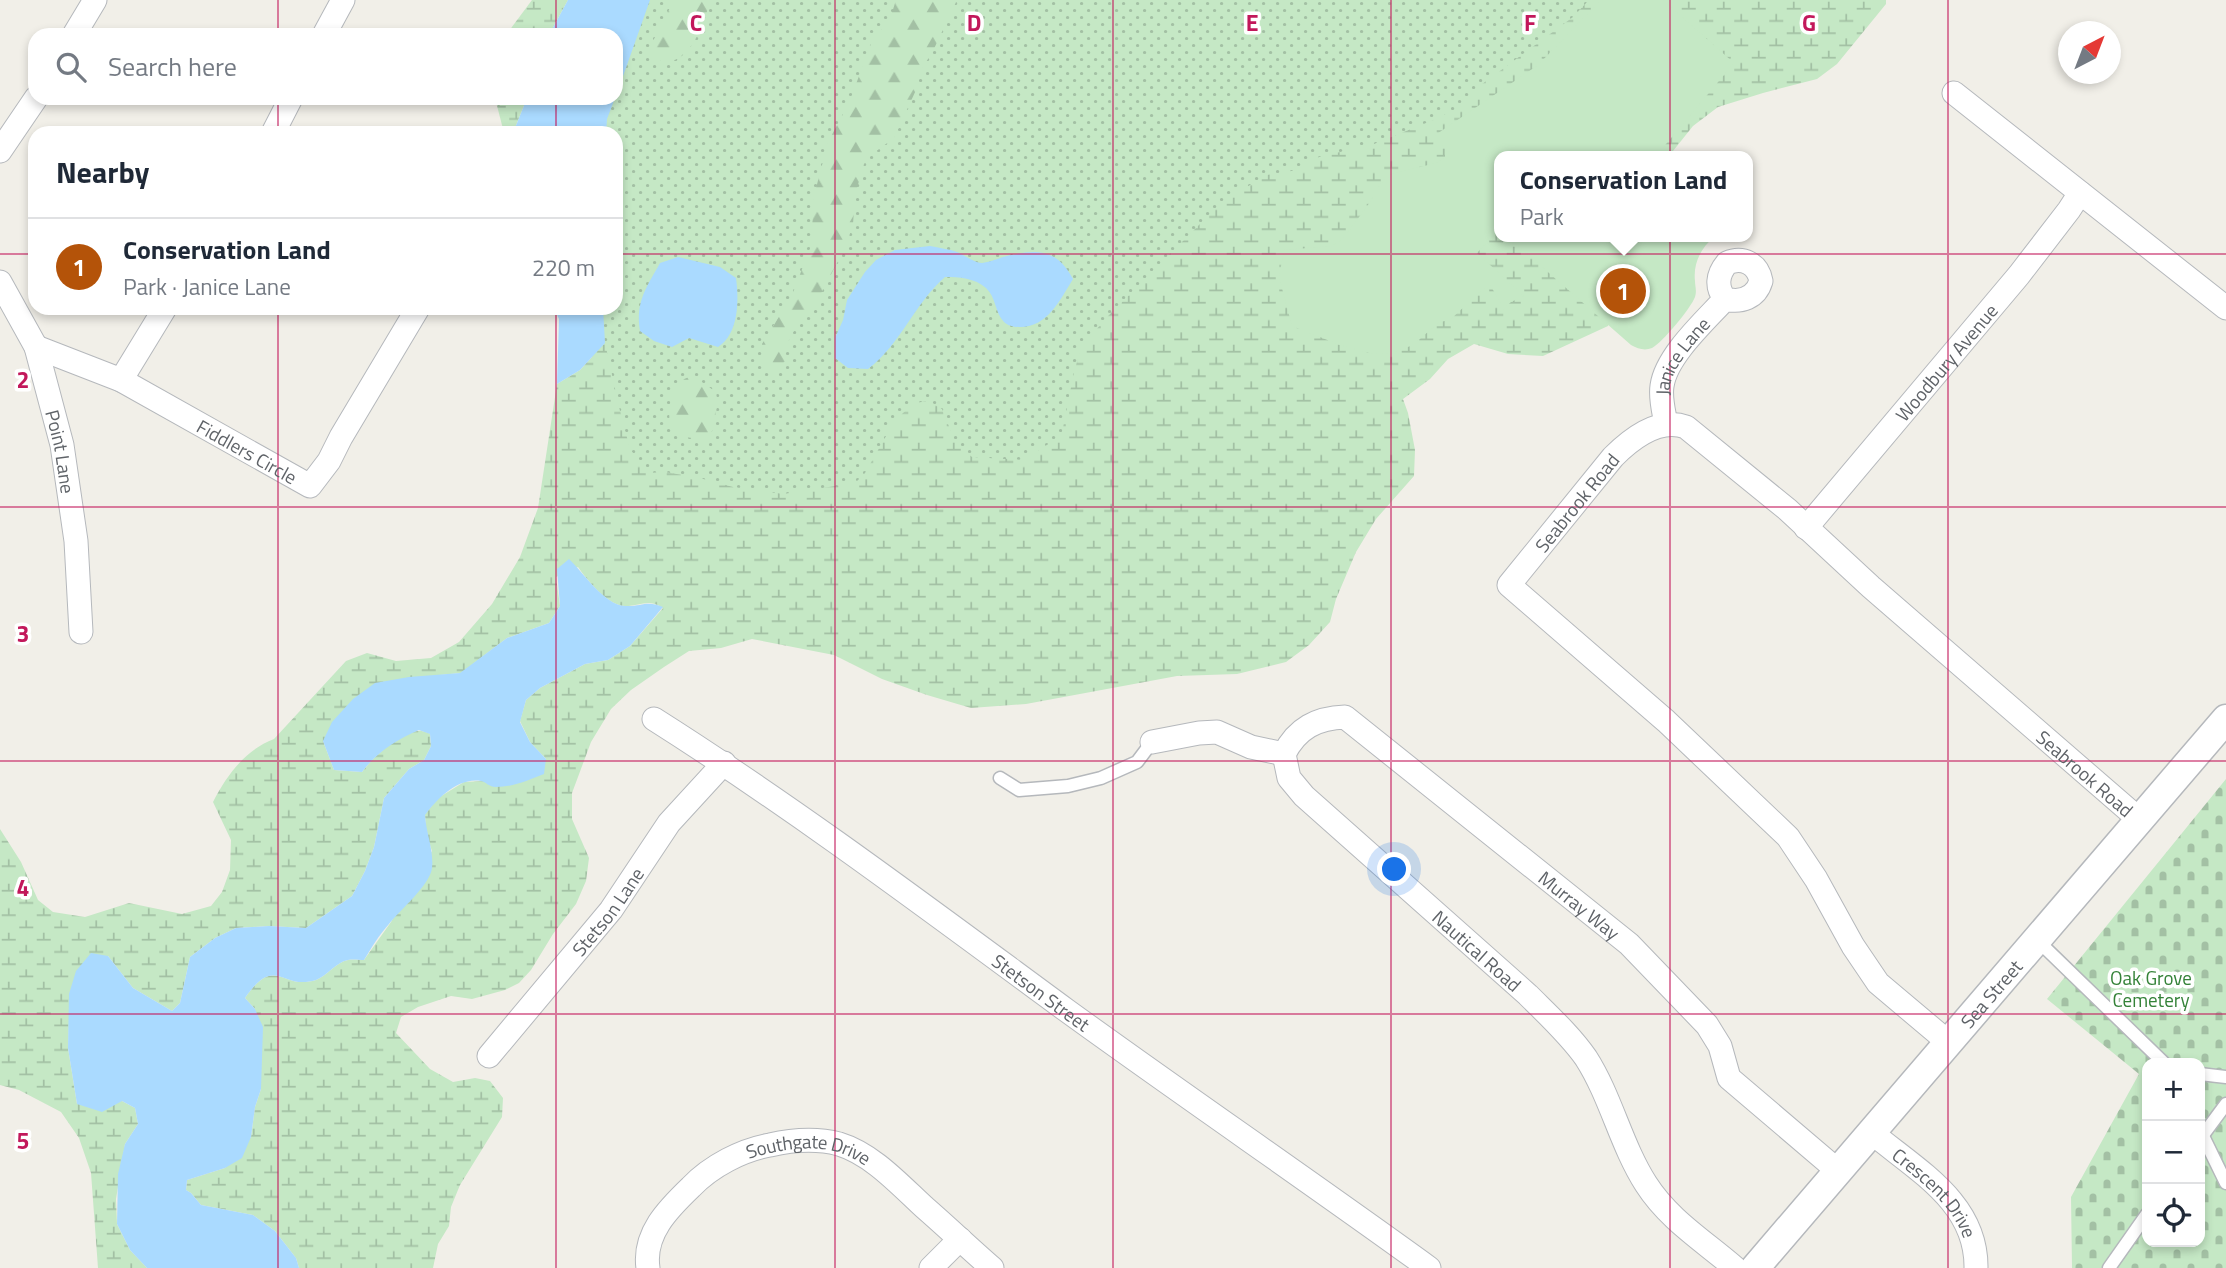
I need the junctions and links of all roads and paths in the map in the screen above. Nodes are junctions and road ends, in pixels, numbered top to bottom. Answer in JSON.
{"nodes":[{"id":1,"x":94,"y":0,"type":"edge"},
{"id":2,"x":343,"y":0,"type":"edge"},
{"id":3,"x":79,"y":28,"type":"edge"},
{"id":4,"x":328,"y":28,"type":"edge"},
{"id":5,"x":1954,"y":93,"type":"dead end"},
{"id":6,"x":31,"y":105,"type":"edge"},
{"id":7,"x":287,"y":105,"type":"edge"},
{"id":8,"x":277,"y":126,"type":"edge"},
{"id":9,"x":0,"y":151,"type":"edge"},
{"id":10,"x":2080,"y":192,"type":"junction"},
{"id":11,"x":0,"y":282,"type":"edge"},
{"id":12,"x":1725,"y":299,"type":"dead end"},
{"id":13,"x":2226,"y":309,"type":"edge"},
{"id":14,"x":161,"y":315,"type":"edge"},
{"id":15,"x":414,"y":315,"type":"edge"},
{"id":16,"x":36,"y":346,"type":"junction"},
{"id":17,"x":121,"y":380,"type":"junction"},
{"id":18,"x":1666,"y":424,"type":"junction"},
{"id":19,"x":1806,"y":528,"type":"junction"},
{"id":20,"x":81,"y":632,"type":"dead end"},
{"id":21,"x":654,"y":719,"type":"dead end"},
{"id":22,"x":2222,"y":731,"type":"edge"},
{"id":23,"x":1152,"y":742,"type":"joint"},
{"id":24,"x":1284,"y":754,"type":"junction"},
{"id":25,"x":724,"y":763,"type":"junction"},
{"id":26,"x":1000,"y":778,"type":"dead end"},
{"id":27,"x":2141,"y":821,"type":"junction"},
{"id":28,"x":2036,"y":939,"type":"junction"},
{"id":29,"x":1948,"y":1042,"type":"junction"},
{"id":30,"x":489,"y":1056,"type":"dead end"},
{"id":31,"x":2159,"y":1058,"type":"edge"},
{"id":32,"x":2205,"y":1075,"type":"edge"},
{"id":33,"x":2226,"y":1077,"type":"edge"},
{"id":34,"x":2226,"y":1104,"type":"edge"},
{"id":35,"x":2205,"y":1130,"type":"edge"},
{"id":36,"x":1871,"y":1132,"type":"junction"},
{"id":37,"x":2205,"y":1143,"type":"edge"},
{"id":38,"x":1838,"y":1170,"type":"junction"},
{"id":39,"x":2226,"y":1183,"type":"edge"},
{"id":40,"x":2142,"y":1221,"type":"edge"},
{"id":41,"x":960,"y":1239,"type":"junction"},
{"id":42,"x":1755,"y":1266,"type":"edge"},
{"id":43,"x":648,"y":1268,"type":"edge"},
{"id":44,"x":931,"y":1268,"type":"edge"},
{"id":45,"x":992,"y":1268,"type":"edge"},
{"id":46,"x":1429,"y":1268,"type":"edge"},
{"id":47,"x":1976,"y":1268,"type":"edge"},
{"id":48,"x":2109,"y":1268,"type":"edge"}],
"edges":[{"from":1,"to":3,"type":"street"},
{"from":2,"to":4,"type":"street"},
{"from":5,"to":10,"type":"street"},
{"from":6,"to":9,"type":"street"},
{"from":7,"to":8,"type":"street"},
{"from":10,"to":13,"type":"street"},
{"from":10,"to":19,"type":"street","name":"Woodbury Avenue"},
{"from":11,"to":16,"type":"street","name":"Point Lane"},
{"from":12,"to":18,"type":"street","name":"Janice Lane"},
{"from":14,"to":17,"type":"street"},
{"from":15,"to":17,"type":"street","name":"Fiddlers Circle"},
{"from":16,"to":17,"type":"street","name":"Fiddlers Circle"},
{"from":16,"to":20,"type":"street","name":"Point Lane"},
{"from":18,"to":19,"type":"street","name":"Seabrook Road"},
{"from":18,"to":29,"type":"street","name":"Seabrook Road"},
{"from":19,"to":27,"type":"street","name":"Seabrook Road"},
{"from":21,"to":25,"type":"street","name":"Stetson Street"},
{"from":22,"to":27,"type":"street","name":"Sea Street"},
{"from":23,"to":24,"type":"street"},
{"from":23,"to":26,"type":"lane"},
{"from":24,"to":38,"type":"street","name":"Murray Way"},
{"from":24,"to":42,"type":"street","name":"Nautical Road"},
{"from":25,"to":30,"type":"street","name":"Stetson Lane"},
{"from":25,"to":46,"type":"street","name":"Stetson Street"},
{"from":27,"to":28,"type":"street","name":"Sea Street"},
{"from":28,"to":29,"type":"street","name":"Sea Street"},
{"from":28,"to":31,"type":"lane"},
{"from":29,"to":36,"type":"street","name":"Sea Street"},
{"from":32,"to":33,"type":"lane"},
{"from":34,"to":35,"type":"lane"},
{"from":36,"to":38,"type":"street","name":"Sea Street"},
{"from":36,"to":47,"type":"street","name":"Crescent Drive"},
{"from":37,"to":39,"type":"lane"},
{"from":38,"to":42,"type":"street","name":"Sea Street"},
{"from":40,"to":48,"type":"lane"},
{"from":41,"to":43,"type":"street","name":"Southgate Drive"},
{"from":41,"to":44,"type":"street"},
{"from":41,"to":45,"type":"street","name":"Southgate Drive"}]}
